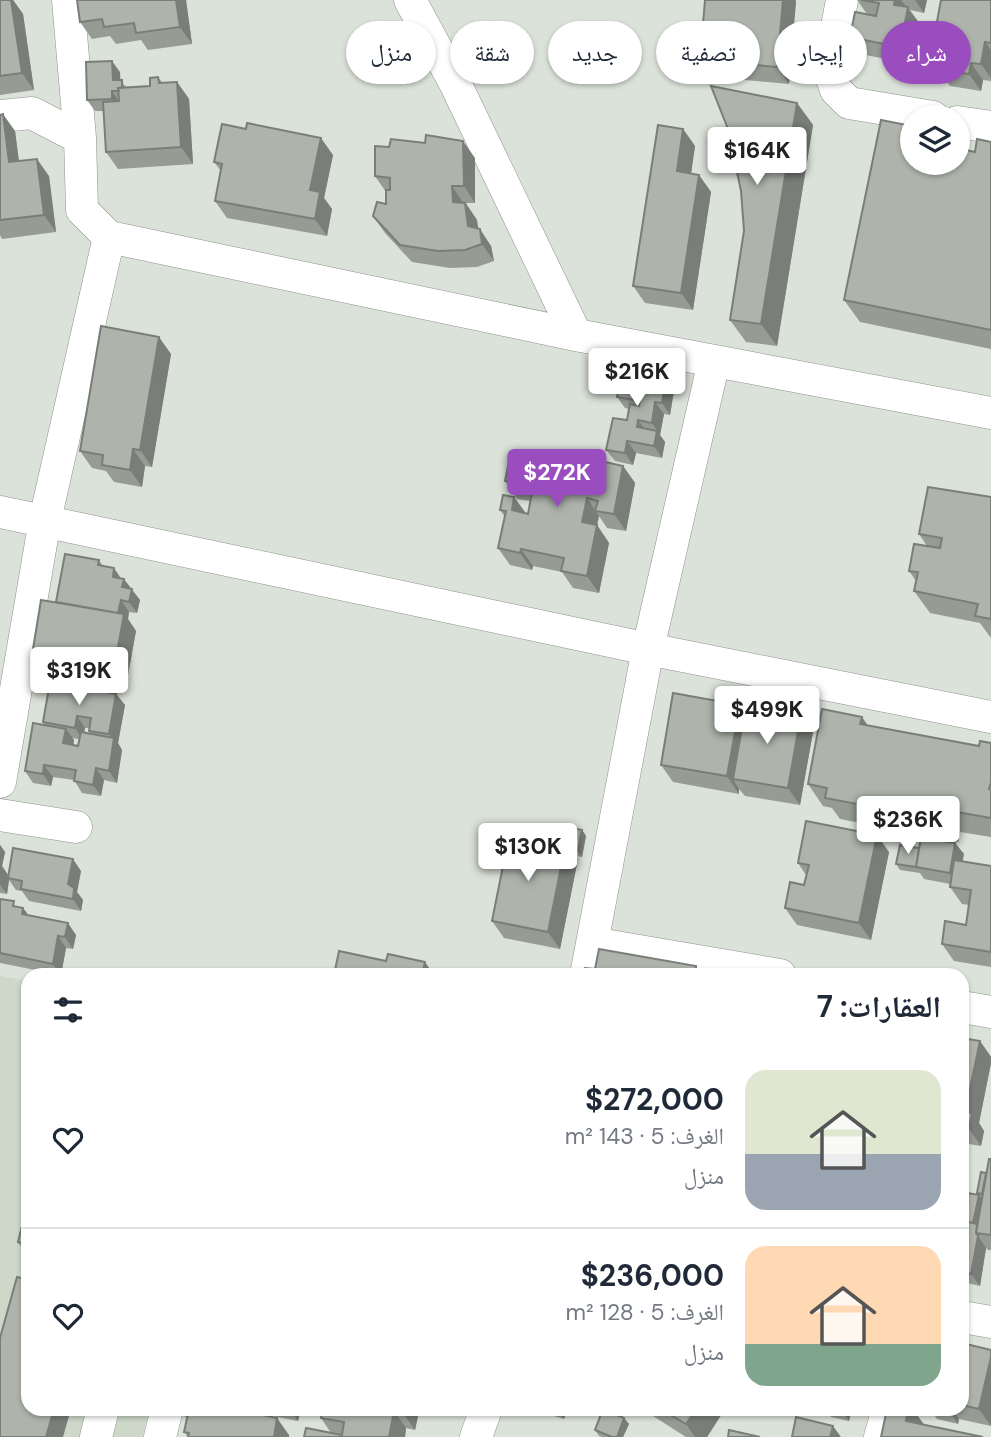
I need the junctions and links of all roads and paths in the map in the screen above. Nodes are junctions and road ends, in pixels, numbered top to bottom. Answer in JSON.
{"nodes":[{"id":1,"x":68,"y":0,"type":"edge"},
{"id":2,"x":410,"y":0,"type":"edge"},
{"id":3,"x":842,"y":0,"type":"edge"},
{"id":4,"x":900,"y":112,"type":"edge"},
{"id":5,"x":0,"y":116,"type":"edge"},
{"id":6,"x":970,"y":123,"type":"edge"},
{"id":7,"x":991,"y":127,"type":"edge"},
{"id":8,"x":80,"y":138,"type":"junction"},
{"id":9,"x":109,"y":237,"type":"junction"},
{"id":10,"x":576,"y":335,"type":"junction"},
{"id":11,"x":714,"y":361,"type":"junction"},
{"id":12,"x":991,"y":413,"type":"edge"},
{"id":13,"x":0,"y":512,"type":"edge"},
{"id":14,"x":45,"y":520,"type":"junction"},
{"id":15,"x":648,"y":649,"type":"junction"},
{"id":16,"x":991,"y":717,"type":"edge"},
{"id":17,"x":0,"y":782,"type":"edge"},
{"id":18,"x":0,"y":816,"type":"edge"},
{"id":19,"x":76,"y":827,"type":"dead end"},
{"id":20,"x":592,"y":943,"type":"junction"},
{"id":21,"x":587,"y":968,"type":"edge"},
{"id":22,"x":739,"y":968,"type":"edge"},
{"id":23,"x":969,"y":1008,"type":"edge"},
{"id":24,"x":991,"y":1012,"type":"edge"},
{"id":25,"x":969,"y":1318,"type":"edge"},
{"id":26,"x":991,"y":1322,"type":"edge"},
{"id":27,"x":101,"y":1416,"type":"edge"},
{"id":28,"x":165,"y":1416,"type":"edge"},
{"id":29,"x":484,"y":1416,"type":"edge"},
{"id":30,"x":886,"y":1416,"type":"edge"},
{"id":31,"x":96,"y":1437,"type":"edge"},
{"id":32,"x":160,"y":1437,"type":"edge"},
{"id":33,"x":476,"y":1437,"type":"edge"},
{"id":34,"x":880,"y":1437,"type":"edge"}],
"edges":[{"from":1,"to":8,"type":"street"},
{"from":2,"to":10,"type":"street"},
{"from":3,"to":4,"type":"street"},
{"from":5,"to":8,"type":"street"},
{"from":6,"to":7,"type":"street"},
{"from":8,"to":9,"type":"street"},
{"from":9,"to":10,"type":"street"},
{"from":9,"to":14,"type":"street"},
{"from":10,"to":11,"type":"street"},
{"from":11,"to":12,"type":"street"},
{"from":11,"to":15,"type":"street"},
{"from":13,"to":14,"type":"street"},
{"from":14,"to":15,"type":"street"},
{"from":14,"to":17,"type":"street"},
{"from":15,"to":16,"type":"street"},
{"from":15,"to":20,"type":"street"},
{"from":18,"to":19,"type":"street"},
{"from":20,"to":21,"type":"street"},
{"from":20,"to":22,"type":"street"},
{"from":23,"to":24,"type":"street"},
{"from":25,"to":26,"type":"street"},
{"from":27,"to":31,"type":"street"},
{"from":28,"to":32,"type":"street"},
{"from":29,"to":33,"type":"street"},
{"from":30,"to":34,"type":"street"}]}
